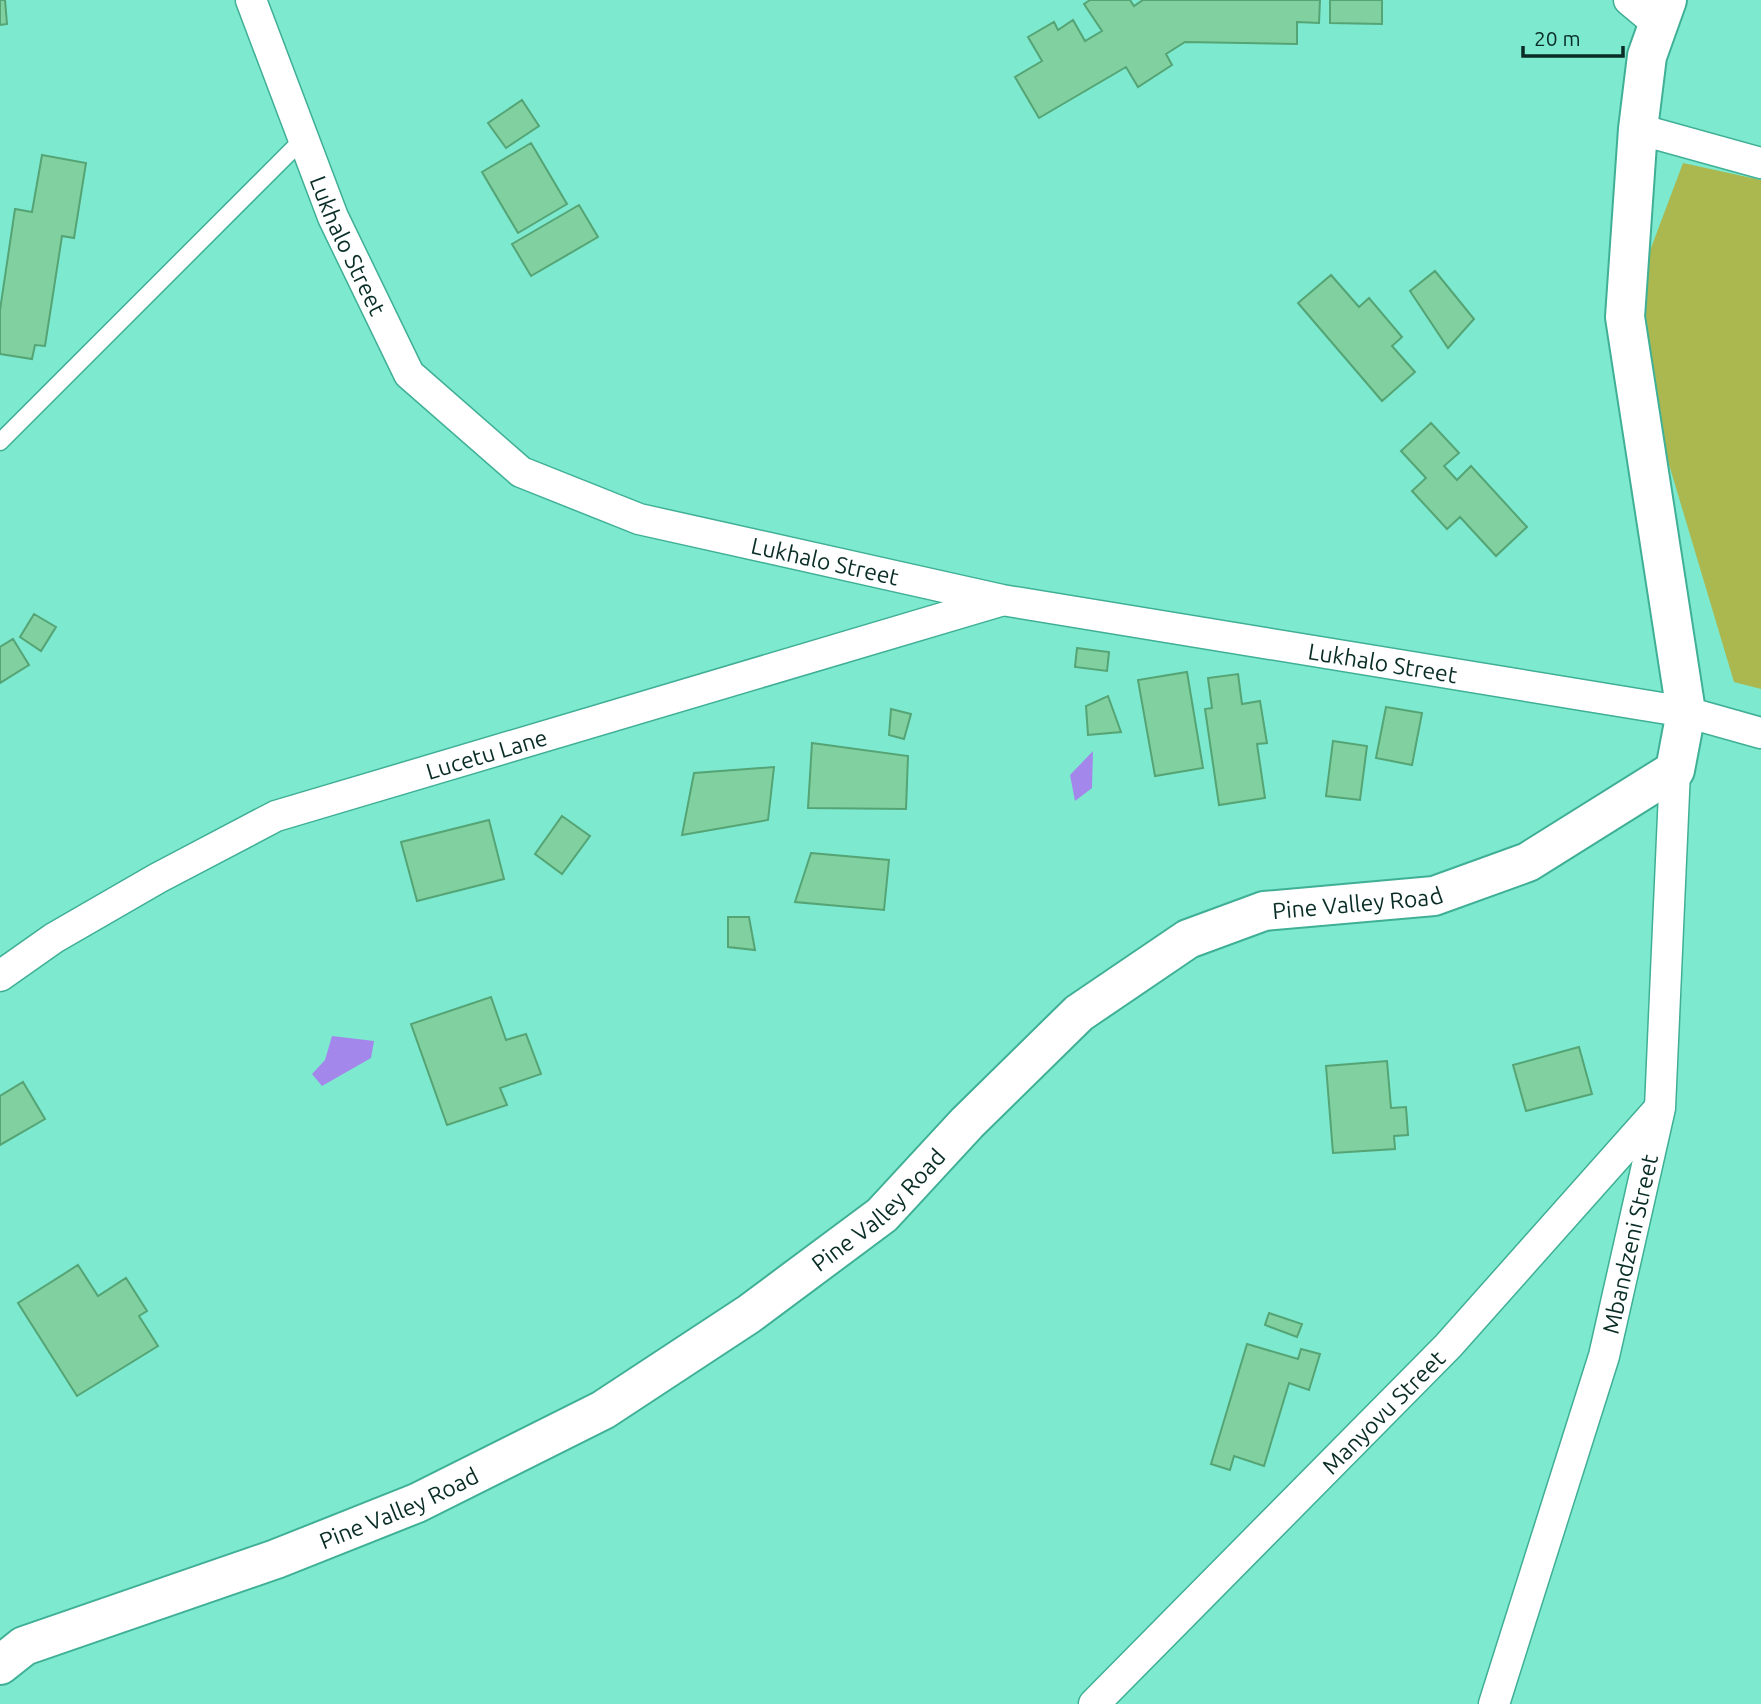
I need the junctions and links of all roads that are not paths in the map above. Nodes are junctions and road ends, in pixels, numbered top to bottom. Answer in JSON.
{"nodes":[{"id":1,"x":251,"y":0,"type":"edge"},
{"id":2,"x":1629,"y":0,"type":"edge"},
{"id":3,"x":1663,"y":13,"type":"edge"},
{"id":4,"x":1638,"y":129,"type":"junction"},
{"id":5,"x":303,"y":139,"type":"junction"},
{"id":6,"x":1761,"y":163,"type":"edge"},
{"id":7,"x":0,"y":442,"type":"edge"},
{"id":8,"x":1002,"y":600,"type":"junction"},
{"id":9,"x":1686,"y":712,"type":"junction"},
{"id":10,"x":1761,"y":733,"type":"edge"},
{"id":11,"x":1675,"y":770,"type":"junction"},
{"id":12,"x":0,"y":976,"type":"edge"},
{"id":13,"x":1660,"y":1108,"type":"junction"},
{"id":14,"x":0,"y":1665,"type":"edge"},
{"id":15,"x":1493,"y":1702,"type":"edge"},
{"id":16,"x":1094,"y":1704,"type":"edge"}],
"edges":[{"from":1,"to":5,"type":"street","name":"Lukhalo Street"},
{"from":2,"to":3,"type":"street"},
{"from":3,"to":4,"type":"main road"},
{"from":4,"to":6,"type":"street"},
{"from":4,"to":9,"type":"main road"},
{"from":5,"to":7,"type":"lane"},
{"from":5,"to":8,"type":"street","name":"Lukhalo Street"},
{"from":8,"to":9,"type":"street","name":"Lukhalo Street"},
{"from":8,"to":12,"type":"street","name":"Lucetu Lane"},
{"from":9,"to":10,"type":"street","name":"Lukhalo Street"},
{"from":9,"to":11,"type":"main road"},
{"from":11,"to":13,"type":"street","name":"Mbandzeni Street"},
{"from":11,"to":14,"type":"main road","name":"Pine Valley Road"},
{"from":13,"to":15,"type":"street","name":"Mbandzeni Street"},
{"from":13,"to":16,"type":"street","name":"Manyovu Street"}]}
